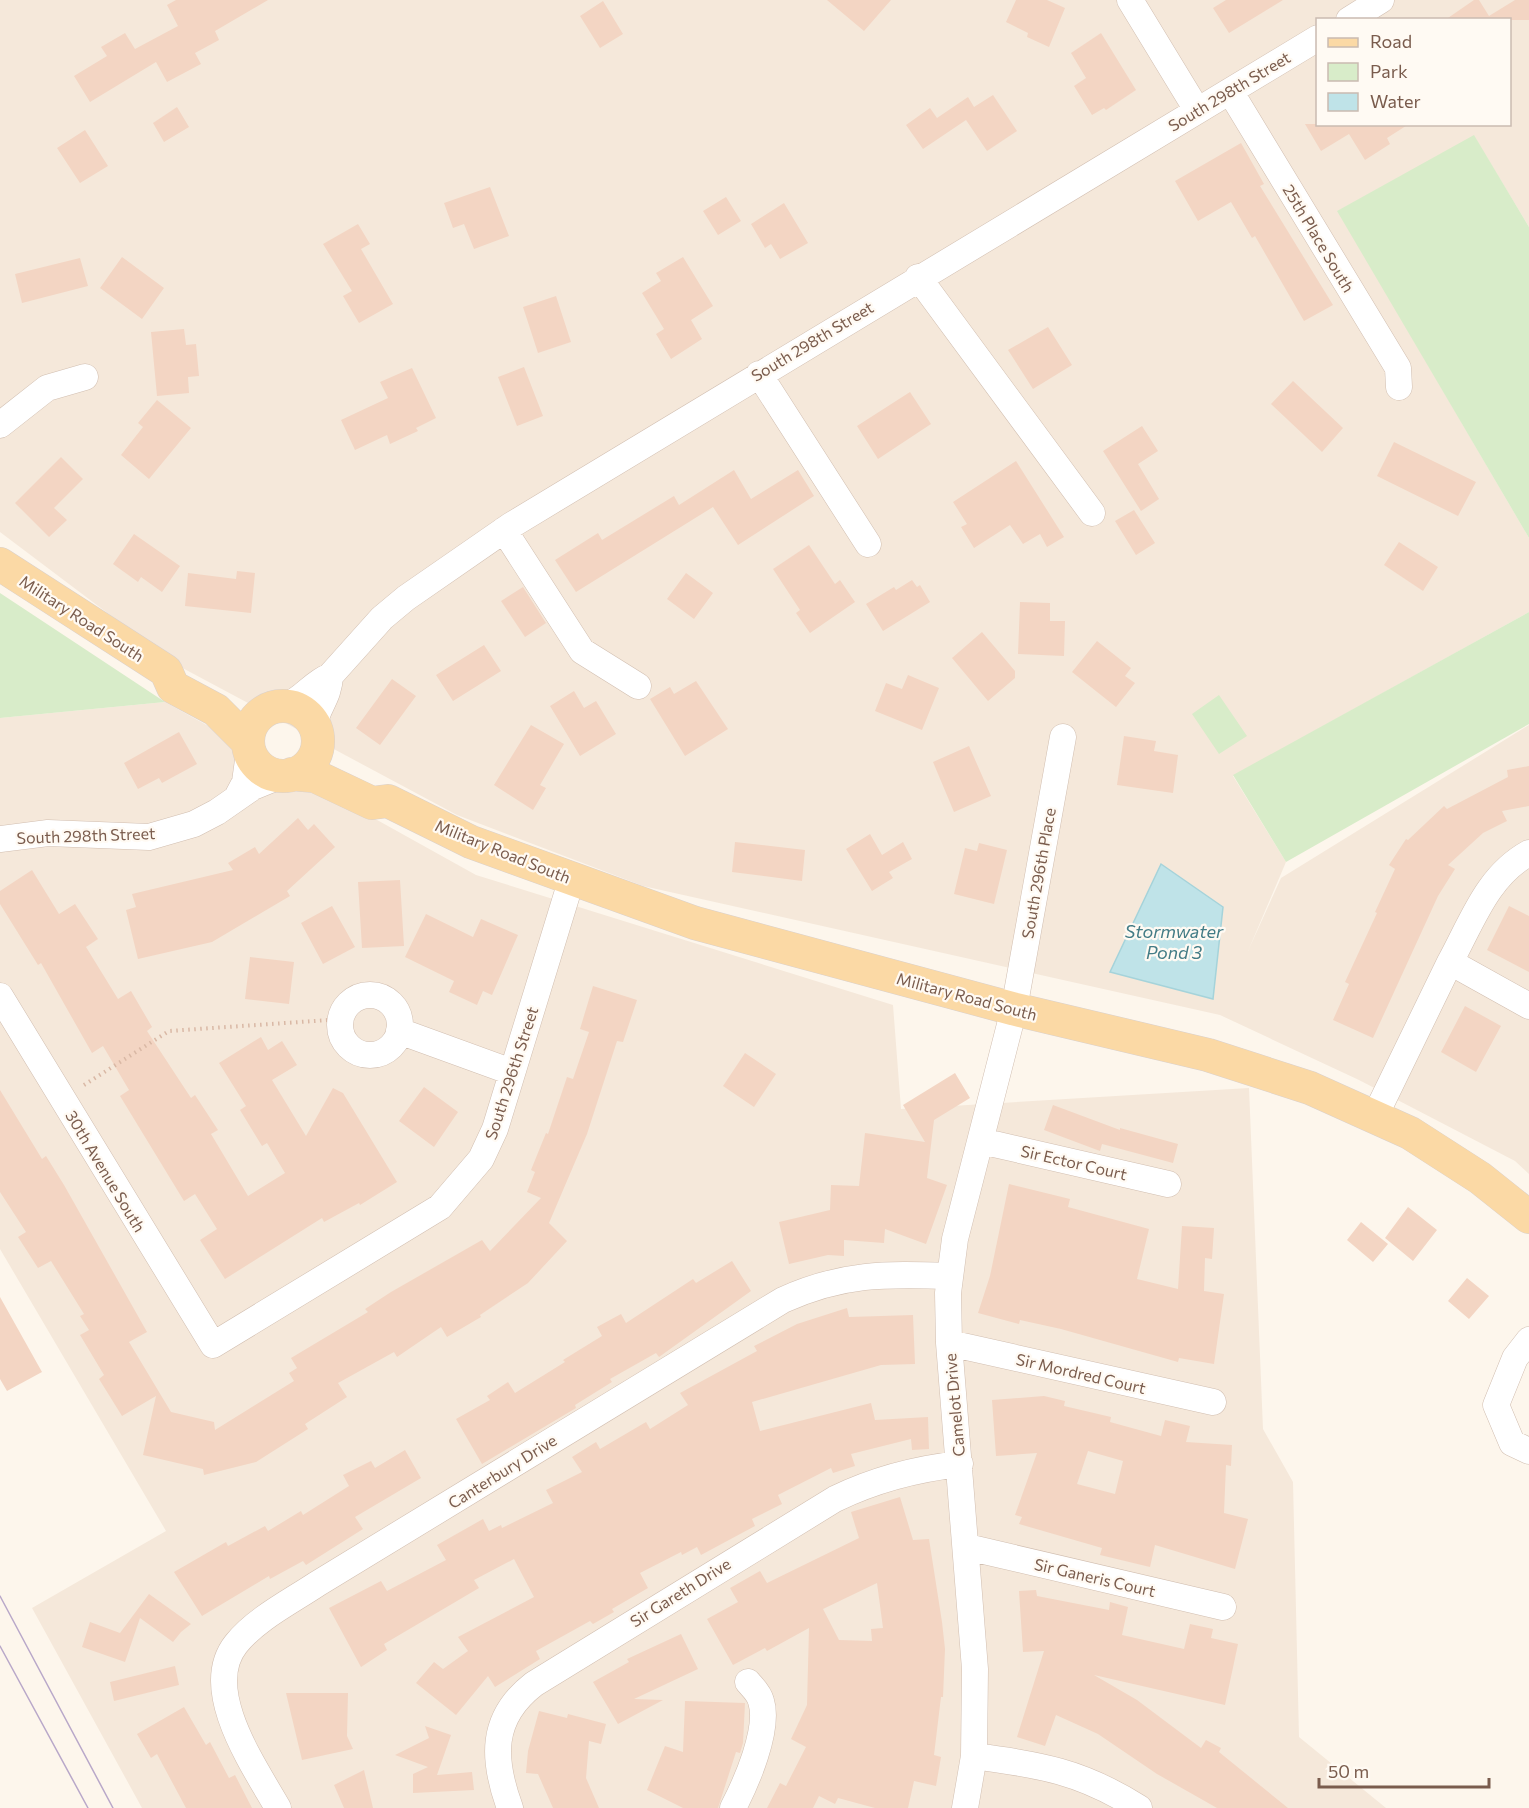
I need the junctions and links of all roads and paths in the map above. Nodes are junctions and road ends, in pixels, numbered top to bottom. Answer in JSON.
{"nodes":[{"id":1,"x":1130,"y":0,"type":"edge"},
{"id":2,"x":1382,"y":0,"type":"edge"},
{"id":3,"x":1352,"y":18,"type":"edge"},
{"id":4,"x":1316,"y":39,"type":"edge"},
{"id":5,"x":1230,"y":91,"type":"junction"},
{"id":6,"x":1197,"y":110,"type":"junction"},
{"id":7,"x":918,"y":277,"type":"junction"},
{"id":8,"x":759,"y":374,"type":"junction"},
{"id":9,"x":85,"y":377,"type":"dead end"},
{"id":10,"x":1399,"y":387,"type":"dead end"},
{"id":11,"x":0,"y":425,"type":"edge"},
{"id":12,"x":1092,"y":513,"type":"dead end"},
{"id":13,"x":504,"y":530,"type":"junction"},
{"id":14,"x":868,"y":544,"type":"dead end"},
{"id":15,"x":0,"y":564,"type":"edge"},
{"id":16,"x":166,"y":671,"type":"junction"},
{"id":17,"x":330,"y":676,"type":"junction"},
{"id":18,"x":638,"y":686,"type":"dead end"},
{"id":19,"x":279,"y":706,"type":"junction"},
{"id":20,"x":316,"y":730,"type":"junction"},
{"id":21,"x":1063,"y":737,"type":"dead end"},
{"id":22,"x":248,"y":747,"type":"junction"},
{"id":23,"x":286,"y":775,"type":"junction"},
{"id":24,"x":236,"y":799,"type":"junction"},
{"id":25,"x":388,"y":801,"type":"junction"},
{"id":26,"x":0,"y":839,"type":"edge"},
{"id":27,"x":1529,"y":853,"type":"edge"},
{"id":28,"x":572,"y":878,"type":"junction"},
{"id":29,"x":1450,"y":962,"type":"junction"},
{"id":30,"x":0,"y":996,"type":"edge"},
{"id":31,"x":1529,"y":1006,"type":"edge"},
{"id":32,"x":1014,"y":1009,"type":"junction"},
{"id":33,"x":328,"y":1020,"type":"dead end"},
{"id":34,"x":399,"y":1031,"type":"dead end"},
{"id":35,"x":512,"y":1072,"type":"junction"},
{"id":36,"x":84,"y":1085,"type":"dead end"},
{"id":37,"x":1375,"y":1116,"type":"junction"},
{"id":38,"x":981,"y":1141,"type":"junction"},
{"id":39,"x":1168,"y":1184,"type":"dead end"},
{"id":40,"x":1529,"y":1217,"type":"edge"},
{"id":41,"x":949,"y":1276,"type":"junction"},
{"id":42,"x":1529,"y":1340,"type":"edge"},
{"id":43,"x":949,"y":1343,"type":"junction"},
{"id":44,"x":213,"y":1345,"type":"joint"},
{"id":45,"x":1213,"y":1402,"type":"dead end"},
{"id":46,"x":1529,"y":1451,"type":"edge"},
{"id":47,"x":960,"y":1464,"type":"junction"},
{"id":48,"x":967,"y":1547,"type":"junction"},
{"id":49,"x":1223,"y":1607,"type":"dead end"},
{"id":50,"x":748,"y":1682,"type":"dead end"},
{"id":51,"x":974,"y":1756,"type":"junction"},
{"id":52,"x":278,"y":1808,"type":"edge"},
{"id":53,"x":510,"y":1808,"type":"edge"},
{"id":54,"x":733,"y":1808,"type":"edge"},
{"id":55,"x":964,"y":1808,"type":"edge"},
{"id":56,"x":1139,"y":1808,"type":"edge"}],
"edges":[{"from":1,"to":6,"type":"street"},
{"from":2,"to":3,"type":"street"},
{"from":4,"to":5,"type":"street","name":"South 298th Street"},
{"from":5,"to":6,"type":"street","name":"South 298th Street"},
{"from":5,"to":10,"type":"street","name":"25th Place South"},
{"from":6,"to":7,"type":"street","name":"South 298th Street"},
{"from":7,"to":8,"type":"street","name":"South 298th Street"},
{"from":7,"to":12,"type":"street"},
{"from":8,"to":13,"type":"street","name":"South 298th Street"},
{"from":8,"to":14,"type":"street"},
{"from":9,"to":11,"type":"street"},
{"from":13,"to":17,"type":"street","name":"South 298th Street"},
{"from":13,"to":18,"type":"street"},
{"from":15,"to":16,"type":"main road","name":"Military Road South"},
{"from":16,"to":19,"type":"main road","name":"Military Road South"},
{"from":16,"to":22,"type":"main road","name":"Military Road South"},
{"from":17,"to":19,"type":"street","name":"South 298th Street"},
{"from":17,"to":20,"type":"street","name":"South 298th Street"},
{"from":19,"to":20,"type":"main road"},
{"from":19,"to":22,"type":"main road"},
{"from":20,"to":23,"type":"main road"},
{"from":20,"to":25,"type":"main road","name":"Military Road South"},
{"from":21,"to":32,"type":"street","name":"South 296th Place"},
{"from":22,"to":23,"type":"main road"},
{"from":22,"to":24,"type":"street"},
{"from":23,"to":24,"type":"street","name":"South 298th Street"},
{"from":23,"to":25,"type":"main road","name":"Military Road South"},
{"from":24,"to":26,"type":"street","name":"South 298th Street"},
{"from":25,"to":28,"type":"main road","name":"Military Road South"},
{"from":27,"to":29,"type":"street"},
{"from":28,"to":32,"type":"main road","name":"Military Road South"},
{"from":28,"to":35,"type":"street","name":"South 296th Street"},
{"from":29,"to":31,"type":"street"},
{"from":29,"to":37,"type":"street"},
{"from":30,"to":44,"type":"street","name":"30th Avenue South"},
{"from":32,"to":37,"type":"main road","name":"Military Road South"},
{"from":32,"to":38,"type":"street","name":"Camelot Drive"},
{"from":33,"to":36,"type":"path"},
{"from":34,"to":35,"type":"street"},
{"from":35,"to":44,"type":"street","name":"South 296th Street"},
{"from":37,"to":40,"type":"main road","name":"Military Road South"},
{"from":38,"to":39,"type":"street","name":"Sir Ector Court"},
{"from":38,"to":41,"type":"street","name":"Camelot Drive"},
{"from":41,"to":43,"type":"street","name":"Camelot Drive"},
{"from":41,"to":52,"type":"street","name":"Canterbury Drive"},
{"from":42,"to":46,"type":"street"},
{"from":43,"to":45,"type":"street","name":"Sir Mordred Court"},
{"from":43,"to":47,"type":"street","name":"Camelot Drive"},
{"from":47,"to":48,"type":"street","name":"Camelot Drive"},
{"from":47,"to":53,"type":"street","name":"Sir Gareth Drive"},
{"from":48,"to":49,"type":"street","name":"Sir Ganeris Court"},
{"from":48,"to":51,"type":"street","name":"Camelot Drive"},
{"from":50,"to":54,"type":"street"},
{"from":51,"to":55,"type":"street","name":"Camelot Drive"},
{"from":51,"to":56,"type":"street"}]}
